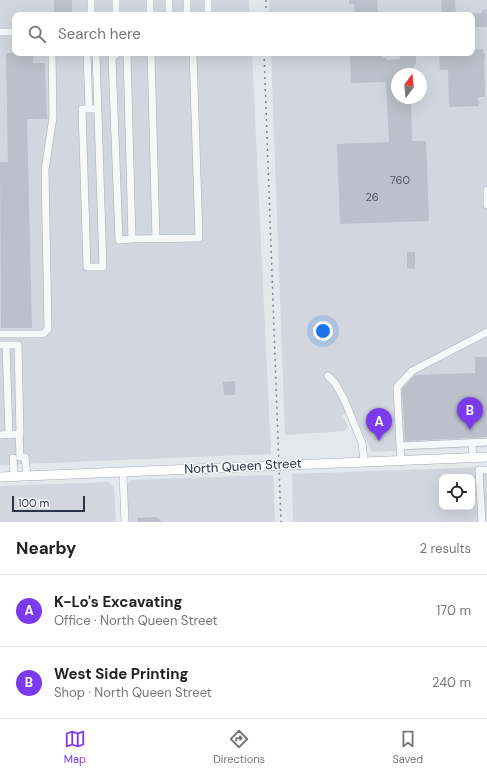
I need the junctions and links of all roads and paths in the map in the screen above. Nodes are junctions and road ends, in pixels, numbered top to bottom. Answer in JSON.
{"nodes":[{"id":1,"x":91,"y":0,"type":"edge"},
{"id":2,"x":116,"y":0,"type":"edge"},
{"id":3,"x":150,"y":0,"type":"edge"},
{"id":4,"x":169,"y":0,"type":"edge"},
{"id":5,"x":187,"y":0,"type":"edge"},
{"id":6,"x":208,"y":0,"type":"edge"},
{"id":7,"x":91,"y":12,"type":"edge"},
{"id":8,"x":116,"y":12,"type":"edge"},
{"id":9,"x":150,"y":12,"type":"edge"},
{"id":10,"x":169,"y":12,"type":"edge"},
{"id":11,"x":187,"y":12,"type":"edge"},
{"id":12,"x":208,"y":12,"type":"edge"},
{"id":13,"x":0,"y":32,"type":"edge"},
{"id":14,"x":12,"y":32,"type":"edge"},
{"id":15,"x":52,"y":56,"type":"edge"},
{"id":16,"x":87,"y":56,"type":"edge"},
{"id":17,"x":96,"y":56,"type":"edge"},
{"id":18,"x":114,"y":56,"type":"edge"},
{"id":19,"x":127,"y":56,"type":"edge"},
{"id":20,"x":151,"y":56,"type":"edge"},
{"id":21,"x":193,"y":56,"type":"edge"},
{"id":22,"x":89,"y":109,"type":"junction"},
{"id":23,"x":97,"y":109,"type":"junction"},
{"id":24,"x":487,"y":190,"type":"edge"},
{"id":25,"x":487,"y":205,"type":"edge"},
{"id":26,"x":156,"y":238,"type":"junction"},
{"id":27,"x":132,"y":239,"type":"junction"},
{"id":28,"x":487,"y":332,"type":"edge"},
{"id":29,"x":0,"y":334,"type":"edge"},
{"id":30,"x":3,"y":345,"type":"edge"},
{"id":31,"x":330,"y":378,"type":"dead end"},
{"id":32,"x":19,"y":434,"type":"junction"},
{"id":33,"x":0,"y":435,"type":"edge"},
{"id":34,"x":9,"y":435,"type":"junction"},
{"id":35,"x":487,"y":442,"type":"edge"},
{"id":36,"x":472,"y":443,"type":"junction"},
{"id":37,"x":400,"y":446,"type":"junction"},
{"id":38,"x":19,"y":457,"type":"junction"},
{"id":39,"x":487,"y":457,"type":"edge"},
{"id":40,"x":473,"y":458,"type":"junction"},
{"id":41,"x":401,"y":460,"type":"junction"},
{"id":42,"x":364,"y":461,"type":"junction"},
{"id":43,"x":487,"y":470,"type":"edge"},
{"id":44,"x":123,"y":473,"type":"junction"},
{"id":45,"x":14,"y":476,"type":"junction"},
{"id":46,"x":27,"y":476,"type":"junction"},
{"id":47,"x":0,"y":477,"type":"edge"},
{"id":48,"x":125,"y":522,"type":"edge"},
{"id":49,"x":482,"y":522,"type":"edge"}],
"edges":[{"from":1,"to":7,"type":"street"},
{"from":2,"to":8,"type":"street"},
{"from":3,"to":9,"type":"street"},
{"from":4,"to":10,"type":"street"},
{"from":5,"to":11,"type":"street"},
{"from":6,"to":12,"type":"street"},
{"from":13,"to":14,"type":"street"},
{"from":15,"to":29,"type":"street"},
{"from":16,"to":22,"type":"street"},
{"from":17,"to":23,"type":"street"},
{"from":18,"to":27,"type":"street"},
{"from":19,"to":27,"type":"street"},
{"from":20,"to":26,"type":"street"},
{"from":21,"to":26,"type":"street"},
{"from":22,"to":23,"type":"street"},
{"from":22,"to":23,"type":"street"},
{"from":24,"to":25,"type":"street"},
{"from":26,"to":27,"type":"street"},
{"from":28,"to":37,"type":"street"},
{"from":30,"to":32,"type":"street"},
{"from":30,"to":34,"type":"street"},
{"from":31,"to":42,"type":"street"},
{"from":32,"to":34,"type":"street"},
{"from":32,"to":38,"type":"street"},
{"from":33,"to":34,"type":"street"},
{"from":35,"to":36,"type":"street"},
{"from":36,"to":37,"type":"street"},
{"from":36,"to":40,"type":"street"},
{"from":37,"to":41,"type":"street"},
{"from":38,"to":45,"type":"street"},
{"from":38,"to":46,"type":"street"},
{"from":39,"to":40,"type":"main road","name":"North Queen Street"},
{"from":40,"to":41,"type":"main road","name":"North Queen Street"},
{"from":41,"to":42,"type":"main road","name":"North Queen Street"},
{"from":42,"to":44,"type":"main road","name":"North Queen Street"},
{"from":43,"to":49,"type":"street"},
{"from":44,"to":46,"type":"main road","name":"North Queen Street"},
{"from":44,"to":48,"type":"street"},
{"from":45,"to":46,"type":"main road","name":"North Queen Street"},
{"from":45,"to":47,"type":"main road","name":"North Queen Street"}]}
